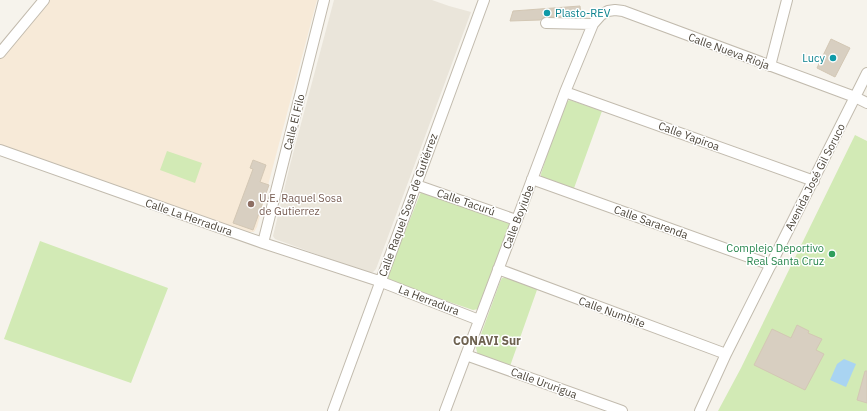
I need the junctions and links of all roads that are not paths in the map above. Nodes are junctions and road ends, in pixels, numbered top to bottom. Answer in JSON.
{"nodes":[{"id":1,"x":44,"y":0,"type":"edge"},
{"id":2,"x":324,"y":0,"type":"edge"},
{"id":3,"x":484,"y":0,"type":"edge"},
{"id":4,"x":787,"y":0,"type":"edge"},
{"id":5,"x":546,"y":23,"type":"dead end"},
{"id":6,"x":593,"y":24,"type":"junction"},
{"id":7,"x":0,"y":53,"type":"edge"},
{"id":8,"x":770,"y":66,"type":"junction"},
{"id":9,"x":867,"y":73,"type":"edge"},
{"id":10,"x":565,"y":92,"type":"junction"},
{"id":11,"x":855,"y":97,"type":"junction"},
{"id":12,"x":867,"y":103,"type":"edge"},
{"id":13,"x":0,"y":150,"type":"edge"},
{"id":14,"x":532,"y":179,"type":"junction"},
{"id":15,"x":814,"y":181,"type":"junction"},
{"id":16,"x":416,"y":185,"type":"junction"},
{"id":17,"x":516,"y":220,"type":"junction"},
{"id":18,"x":264,"y":243,"type":"junction"},
{"id":19,"x":771,"y":265,"type":"junction"},
{"id":20,"x":498,"y":269,"type":"junction"},
{"id":21,"x":380,"y":281,"type":"junction"},
{"id":22,"x":479,"y":320,"type":"junction"},
{"id":23,"x":726,"y":354,"type":"junction"},
{"id":24,"x":466,"y":355,"type":"junction"},
{"id":25,"x":333,"y":411,"type":"edge"},
{"id":26,"x":445,"y":411,"type":"edge"},
{"id":27,"x":622,"y":411,"type":"edge"},
{"id":28,"x":700,"y":411,"type":"edge"}],
"edges":[{"from":1,"to":7,"type":"street"},
{"from":2,"to":18,"type":"street","name":"Calle El Filo"},
{"from":3,"to":16,"type":"street","name":"Calle Raquel Sosa de Gutiérrez"},
{"from":4,"to":8,"type":"street"},
{"from":5,"to":6,"type":"street"},
{"from":6,"to":8,"type":"street","name":"Calle Nueva Rioja"},
{"from":6,"to":10,"type":"street","name":"Calle Boyiube"},
{"from":8,"to":11,"type":"street","name":"Calle Nueva Rioja"},
{"from":9,"to":11,"type":"street","name":"Avenida José Gil Soruco"},
{"from":10,"to":14,"type":"street","name":"Calle Boyiube"},
{"from":10,"to":15,"type":"street","name":"Calle Yapiroa"},
{"from":11,"to":12,"type":"street","name":"Calle Nueva Rioja"},
{"from":11,"to":15,"type":"street","name":"Avenida José Gil Soruco"},
{"from":13,"to":18,"type":"street","name":"Calle La Herradura"},
{"from":14,"to":17,"type":"street","name":"Calle Boyiube"},
{"from":14,"to":19,"type":"street","name":"Calle Sararenda"},
{"from":15,"to":19,"type":"street","name":"Avenida José Gil Soruco"},
{"from":16,"to":17,"type":"street","name":"Calle Tacurú"},
{"from":16,"to":21,"type":"street","name":"Calle Raquel Sosa de Gutiérrez"},
{"from":17,"to":20,"type":"street","name":"Calle Boyiube"},
{"from":18,"to":21,"type":"street","name":"Calle La Herradura"},
{"from":19,"to":23,"type":"street","name":"Avenida José Gil Soruco"},
{"from":20,"to":22,"type":"street","name":"Calle Boyiube"},
{"from":20,"to":23,"type":"street","name":"Calle Numbite"},
{"from":21,"to":22,"type":"street","name":"La Herradura"},
{"from":21,"to":25,"type":"street","name":"Calle Raquel Sosa de Gutiérrez"},
{"from":22,"to":24,"type":"street","name":"Calle Boyiube"},
{"from":23,"to":28,"type":"street","name":"Avenida José Gil Soruco"},
{"from":24,"to":26,"type":"street","name":"Calle Boyiube"},
{"from":24,"to":27,"type":"street","name":"Calle Ururigua"}]}
